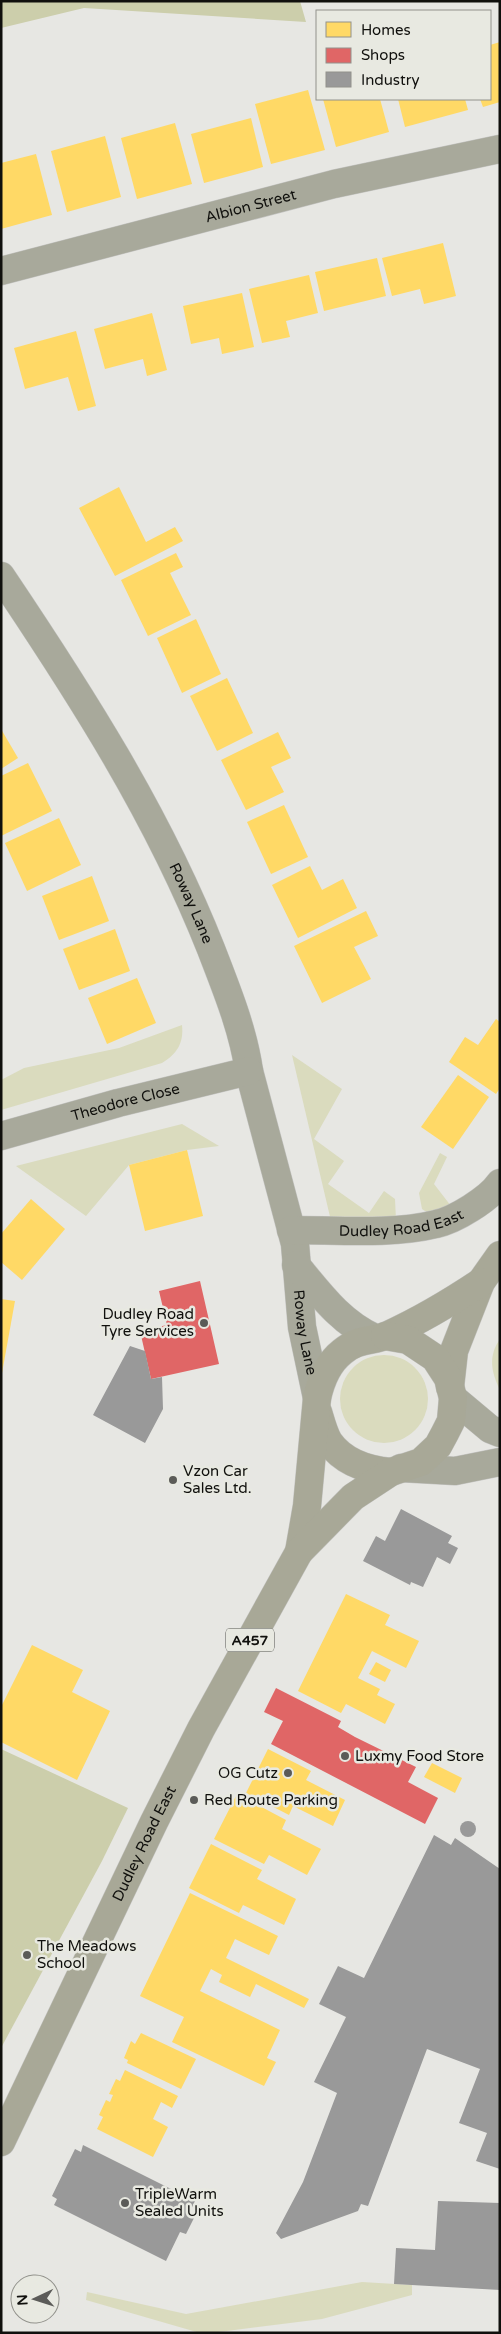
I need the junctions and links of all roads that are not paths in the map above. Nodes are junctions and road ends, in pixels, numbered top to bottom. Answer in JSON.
{"nodes":[{"id":1,"x":500,"y":149,"type":"edge"},
{"id":2,"x":1,"y":271,"type":"edge"},
{"id":3,"x":1,"y":576,"type":"edge"},
{"id":4,"x":249,"y":1071,"type":"junction"},
{"id":5,"x":1,"y":1136,"type":"edge"},
{"id":6,"x":500,"y":1183,"type":"edge"},
{"id":7,"x":291,"y":1230,"type":"junction"},
{"id":8,"x":500,"y":1255,"type":"edge"},
{"id":9,"x":296,"y":1265,"type":"junction"},
{"id":10,"x":481,"y":1282,"type":"junction"},
{"id":11,"x":380,"y":1337,"type":"junction"},
{"id":12,"x":451,"y":1392,"type":"junction"},
{"id":13,"x":318,"y":1404,"type":"junction"},
{"id":14,"x":500,"y":1433,"type":"edge"},
{"id":15,"x":500,"y":1462,"type":"edge"},
{"id":16,"x":396,"y":1470,"type":"junction"},
{"id":17,"x":299,"y":1552,"type":"junction"},
{"id":18,"x":1,"y":2142,"type":"edge"}],
"edges":[{"from":1,"to":2,"type":"street","name":"Albion Street"},
{"from":3,"to":4,"type":"street","name":"Roway Lane"},
{"from":4,"to":5,"type":"street","name":"Theodore Close"},
{"from":4,"to":7,"type":"street","name":"Roway Lane"},
{"from":6,"to":7,"type":"street","name":"Dudley Road East"},
{"from":7,"to":9,"type":"street","name":"Roway Lane"},
{"from":8,"to":10,"type":"main road","name":"Dudley Road East"},
{"from":9,"to":11,"type":"street","name":"Roway Lane"},
{"from":9,"to":13,"type":"street","name":"Roway Lane"},
{"from":10,"to":11,"type":"main road","name":"Dudley Road East"},
{"from":10,"to":12,"type":"main road","name":"Dudley Road East"},
{"from":11,"to":12,"type":"main road","name":"Dudley Road East"},
{"from":11,"to":13,"type":"main road","name":"Dudley Road East"},
{"from":12,"to":14,"type":"street"},
{"from":12,"to":16,"type":"main road","name":"Dudley Road East"},
{"from":13,"to":16,"type":"main road","name":"Dudley Road East"},
{"from":13,"to":17,"type":"main road","name":"Dudley Road East","number":"A457"},
{"from":15,"to":16,"type":"street"},
{"from":16,"to":17,"type":"main road","name":"Dudley Road East","number":"A457"},
{"from":17,"to":18,"type":"main road","name":"Dudley Road East","number":"A457"}]}
